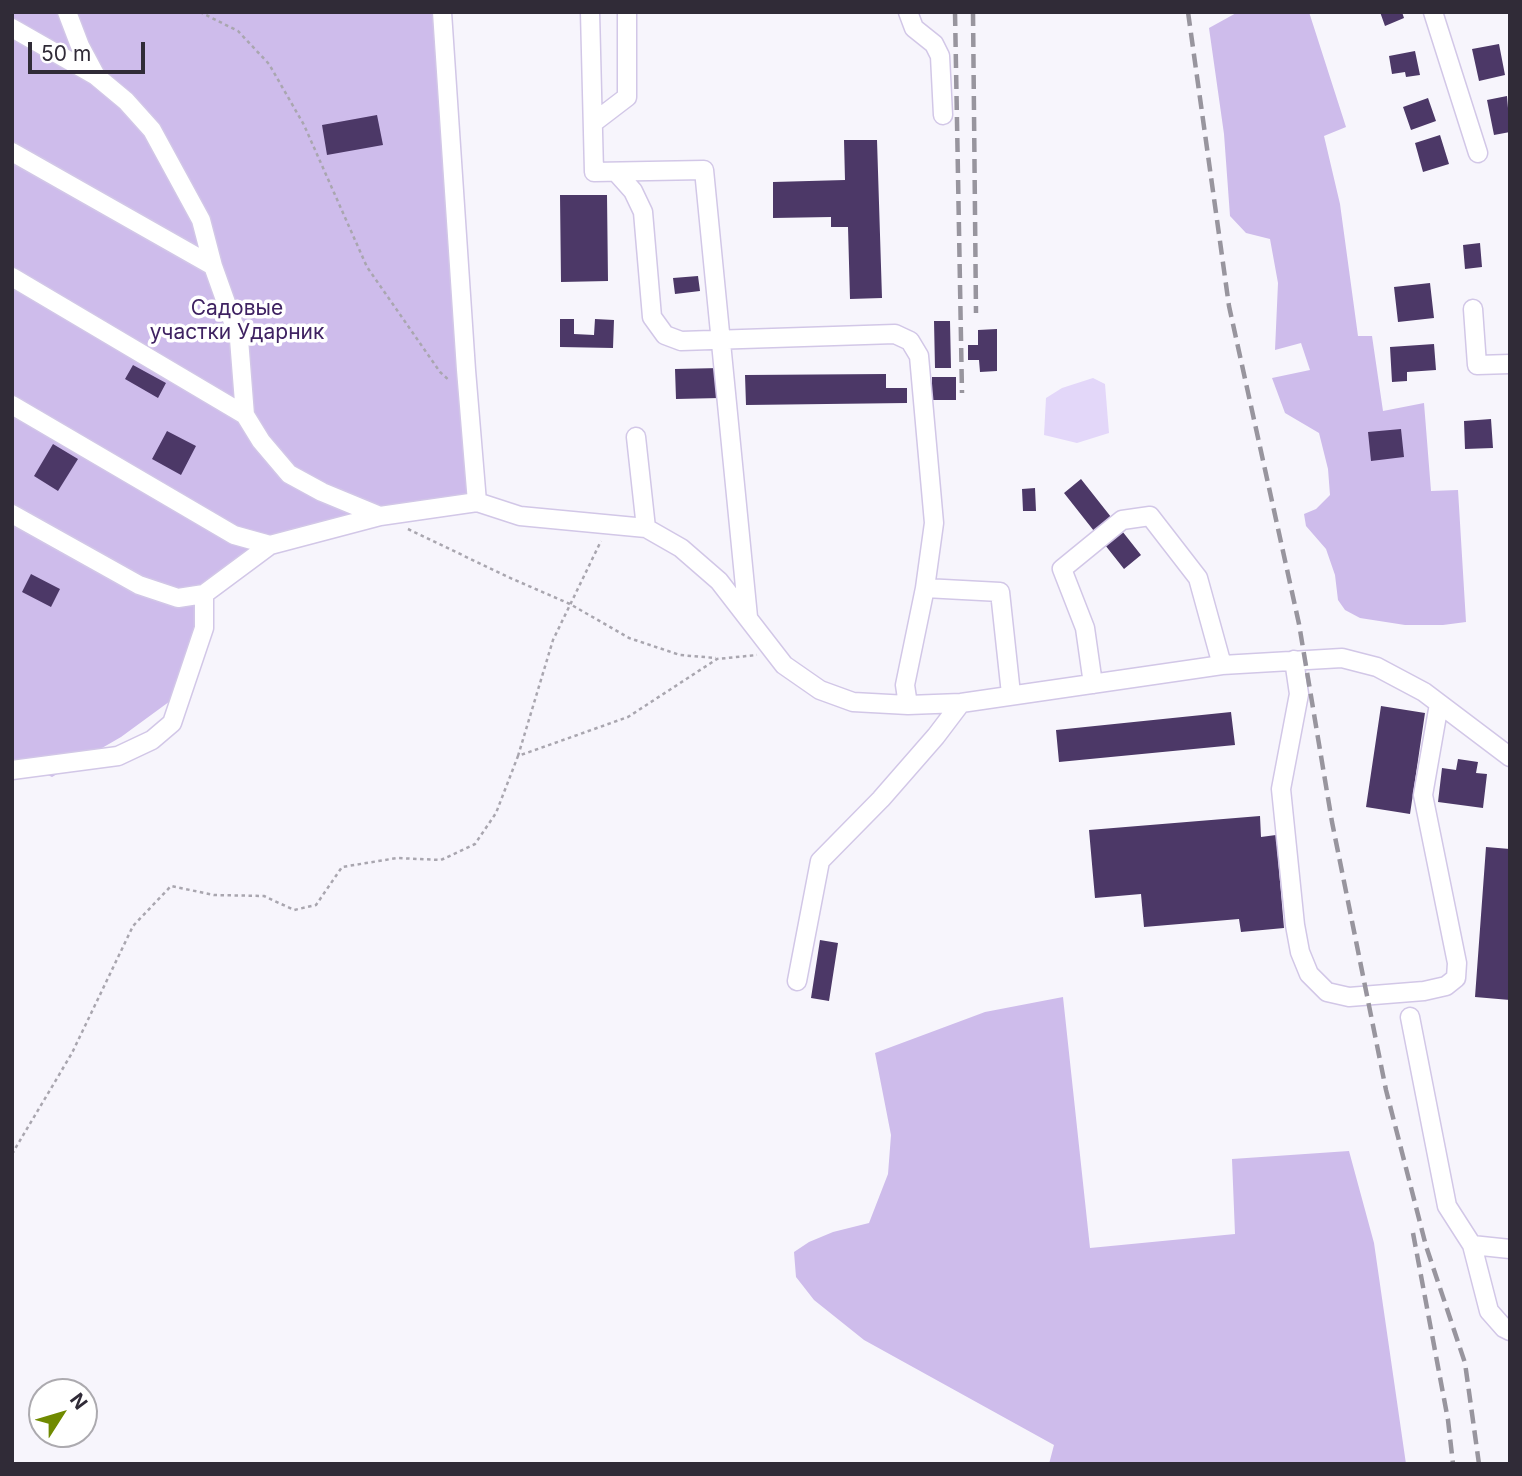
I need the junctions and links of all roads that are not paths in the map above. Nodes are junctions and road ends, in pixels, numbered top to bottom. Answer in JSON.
{"nodes":[{"id":1,"x":67,"y":12,"type":"edge"},
{"id":2,"x":442,"y":12,"type":"edge"},
{"id":3,"x":590,"y":12,"type":"edge"},
{"id":4,"x":626,"y":12,"type":"edge"},
{"id":5,"x":908,"y":12,"type":"edge"},
{"id":6,"x":1433,"y":12,"type":"edge"},
{"id":7,"x":12,"y":28,"type":"edge"},
{"id":8,"x":96,"y":76,"type":"junction"},
{"id":9,"x":943,"y":115,"type":"dead end"},
{"id":10,"x":593,"y":123,"type":"junction"},
{"id":11,"x":12,"y":152,"type":"edge"},
{"id":12,"x":1478,"y":153,"type":"dead end"},
{"id":13,"x":616,"y":172,"type":"junction"},
{"id":14,"x":213,"y":266,"type":"junction"},
{"id":15,"x":12,"y":277,"type":"edge"},
{"id":16,"x":1474,"y":309,"type":"dead end"},
{"id":17,"x":721,"y":338,"type":"junction"},
{"id":18,"x":1510,"y":364,"type":"edge"},
{"id":19,"x":12,"y":405,"type":"edge"},
{"id":20,"x":245,"y":415,"type":"junction"},
{"id":21,"x":636,"y":437,"type":"dead end"},
{"id":22,"x":477,"y":502,"type":"junction"},
{"id":23,"x":12,"y":514,"type":"edge"},
{"id":24,"x":380,"y":516,"type":"junction"},
{"id":25,"x":646,"y":528,"type":"junction"},
{"id":26,"x":270,"y":545,"type":"junction"},
{"id":27,"x":925,"y":588,"type":"junction"},
{"id":28,"x":204,"y":594,"type":"junction"},
{"id":29,"x":748,"y":617,"type":"junction"},
{"id":30,"x":1294,"y":660,"type":"junction"},
{"id":31,"x":1222,"y":665,"type":"junction"},
{"id":32,"x":1093,"y":684,"type":"junction"},
{"id":33,"x":1011,"y":694,"type":"junction"},
{"id":34,"x":961,"y":703,"type":"junction"},
{"id":35,"x":1439,"y":704,"type":"junction"},
{"id":36,"x":908,"y":705,"type":"junction"},
{"id":37,"x":1510,"y":757,"type":"edge"},
{"id":38,"x":12,"y":770,"type":"edge"},
{"id":39,"x":797,"y":981,"type":"dead end"},
{"id":40,"x":1410,"y":1017,"type":"dead end"},
{"id":41,"x":1472,"y":1245,"type":"junction"},
{"id":42,"x":1510,"y":1248,"type":"edge"},
{"id":43,"x":1510,"y":1331,"type":"edge"}],
"edges":[{"from":1,"to":8,"type":"street"},
{"from":2,"to":22,"type":"street"},
{"from":3,"to":10,"type":"street"},
{"from":4,"to":10,"type":"street"},
{"from":5,"to":9,"type":"street"},
{"from":6,"to":12,"type":"street"},
{"from":7,"to":8,"type":"street"},
{"from":8,"to":14,"type":"street"},
{"from":10,"to":13,"type":"street"},
{"from":11,"to":14,"type":"street"},
{"from":13,"to":17,"type":"street"},
{"from":13,"to":17,"type":"street"},
{"from":14,"to":20,"type":"street"},
{"from":15,"to":20,"type":"street"},
{"from":16,"to":18,"type":"street"},
{"from":17,"to":27,"type":"street"},
{"from":17,"to":29,"type":"street"},
{"from":19,"to":26,"type":"street"},
{"from":20,"to":24,"type":"street"},
{"from":21,"to":25,"type":"street"},
{"from":22,"to":24,"type":"street"},
{"from":22,"to":25,"type":"street"},
{"from":23,"to":28,"type":"street"},
{"from":24,"to":26,"type":"street"},
{"from":25,"to":29,"type":"street"},
{"from":26,"to":28,"type":"street"},
{"from":27,"to":33,"type":"street"},
{"from":27,"to":36,"type":"street"},
{"from":28,"to":38,"type":"street"},
{"from":29,"to":36,"type":"street"},
{"from":30,"to":31,"type":"street"},
{"from":30,"to":35,"type":"street"},
{"from":30,"to":35,"type":"street"},
{"from":31,"to":32,"type":"street"},
{"from":31,"to":32,"type":"street"},
{"from":32,"to":33,"type":"street"},
{"from":33,"to":34,"type":"street"},
{"from":34,"to":36,"type":"street"},
{"from":34,"to":39,"type":"street"},
{"from":35,"to":37,"type":"street"},
{"from":40,"to":41,"type":"street"},
{"from":41,"to":42,"type":"street"},
{"from":41,"to":43,"type":"street"}]}
